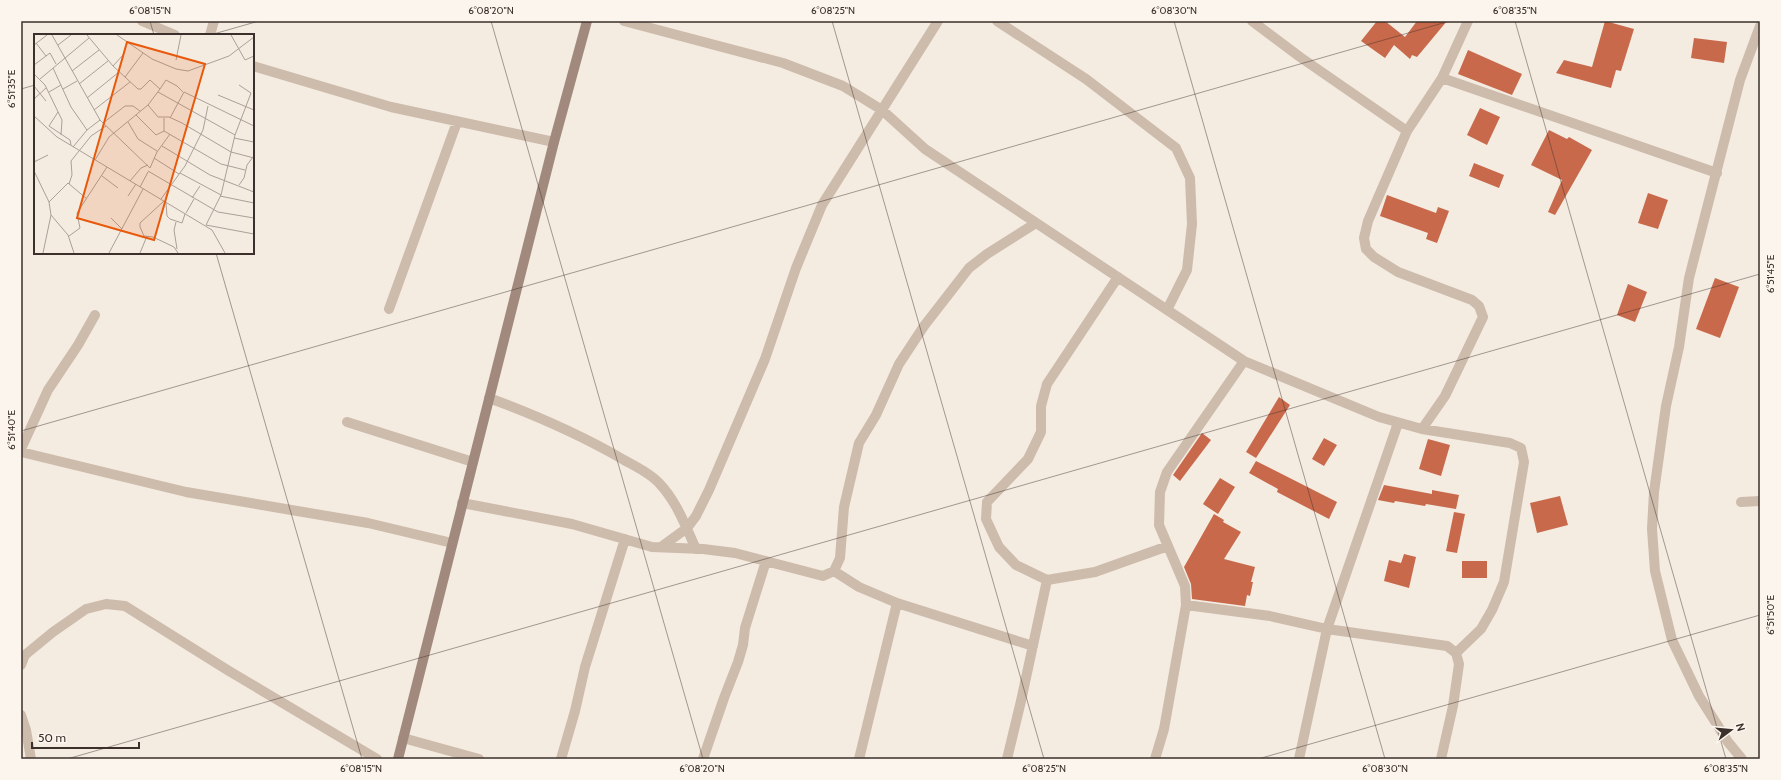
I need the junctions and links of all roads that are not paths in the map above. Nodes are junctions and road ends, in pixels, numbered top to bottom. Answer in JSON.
{"nodes":[{"id":1,"x":142,"y":21,"type":"edge"},
{"id":2,"x":214,"y":21,"type":"edge"},
{"id":3,"x":587,"y":21,"type":"edge"},
{"id":4,"x":624,"y":21,"type":"edge"},
{"id":5,"x":997,"y":21,"type":"edge"},
{"id":6,"x":1252,"y":21,"type":"edge"},
{"id":7,"x":1468,"y":21,"type":"edge"},
{"id":8,"x":935,"y":22,"type":"edge"},
{"id":9,"x":1760,"y":26,"type":"edge"},
{"id":10,"x":173,"y":34,"type":"edge"},
{"id":11,"x":210,"y":34,"type":"edge"},
{"id":12,"x":254,"y":66,"type":"edge"},
{"id":13,"x":1442,"y":78,"type":"junction"},
{"id":14,"x":882,"y":110,"type":"junction"},
{"id":15,"x":457,"y":122,"type":"junction"},
{"id":16,"x":1407,"y":131,"type":"junction"},
{"id":17,"x":554,"y":142,"type":"junction"},
{"id":18,"x":1717,"y":173,"type":"junction"},
{"id":19,"x":1036,"y":223,"type":"junction"},
{"id":20,"x":1118,"y":278,"type":"junction"},
{"id":21,"x":389,"y":309,"type":"dead end"},
{"id":22,"x":1167,"y":310,"type":"junction"},
{"id":23,"x":95,"y":315,"type":"dead end"},
{"id":24,"x":1244,"y":361,"type":"junction"},
{"id":25,"x":489,"y":398,"type":"junction"},
{"id":26,"x":347,"y":422,"type":"dead end"},
{"id":27,"x":1398,"y":423,"type":"junction"},
{"id":28,"x":1422,"y":429,"type":"junction"},
{"id":29,"x":21,"y":450,"type":"edge"},
{"id":30,"x":473,"y":462,"type":"junction"},
{"id":31,"x":1760,"y":501,"type":"edge"},
{"id":32,"x":1741,"y":502,"type":"dead end"},
{"id":33,"x":462,"y":503,"type":"junction"},
{"id":34,"x":687,"y":528,"type":"junction"},
{"id":35,"x":625,"y":539,"type":"junction"},
{"id":36,"x":452,"y":543,"type":"junction"},
{"id":37,"x":1168,"y":546,"type":"junction"},
{"id":38,"x":660,"y":547,"type":"junction"},
{"id":39,"x":696,"y":549,"type":"junction"},
{"id":40,"x":766,"y":561,"type":"junction"},
{"id":41,"x":834,"y":571,"type":"junction"},
{"id":42,"x":1048,"y":580,"type":"junction"},
{"id":43,"x":897,"y":603,"type":"junction"},
{"id":44,"x":1186,"y":605,"type":"junction"},
{"id":45,"x":1327,"y":629,"type":"junction"},
{"id":46,"x":1033,"y":646,"type":"junction"},
{"id":47,"x":1456,"y":653,"type":"junction"},
{"id":48,"x":21,"y":664,"type":"edge"},
{"id":49,"x":21,"y":715,"type":"edge"},
{"id":50,"x":404,"y":738,"type":"junction"},
{"id":51,"x":31,"y":759,"type":"edge"},
{"id":52,"x":377,"y":759,"type":"edge"},
{"id":53,"x":398,"y":759,"type":"edge"},
{"id":54,"x":479,"y":759,"type":"edge"},
{"id":55,"x":561,"y":759,"type":"edge"},
{"id":56,"x":703,"y":759,"type":"edge"},
{"id":57,"x":859,"y":759,"type":"edge"},
{"id":58,"x":1007,"y":759,"type":"edge"},
{"id":59,"x":1155,"y":759,"type":"edge"},
{"id":60,"x":1299,"y":759,"type":"edge"},
{"id":61,"x":1441,"y":759,"type":"edge"},
{"id":62,"x":1742,"y":759,"type":"edge"}],
"edges":[{"from":1,"to":10,"type":"street"},
{"from":2,"to":11,"type":"street"},
{"from":3,"to":17,"type":"main road"},
{"from":4,"to":14,"type":"street"},
{"from":5,"to":22,"type":"street"},
{"from":6,"to":16,"type":"street"},
{"from":7,"to":13,"type":"street"},
{"from":8,"to":14,"type":"street"},
{"from":9,"to":18,"type":"street"},
{"from":12,"to":15,"type":"street"},
{"from":13,"to":16,"type":"street"},
{"from":13,"to":18,"type":"street"},
{"from":14,"to":19,"type":"street"},
{"from":14,"to":34,"type":"street"},
{"from":15,"to":17,"type":"street"},
{"from":15,"to":21,"type":"street"},
{"from":16,"to":28,"type":"street"},
{"from":17,"to":25,"type":"main road"},
{"from":18,"to":62,"type":"street"},
{"from":19,"to":20,"type":"street"},
{"from":19,"to":41,"type":"street"},
{"from":20,"to":22,"type":"street"},
{"from":20,"to":42,"type":"street"},
{"from":22,"to":24,"type":"street"},
{"from":23,"to":29,"type":"street"},
{"from":24,"to":27,"type":"street"},
{"from":24,"to":37,"type":"street"},
{"from":25,"to":30,"type":"main road"},
{"from":25,"to":34,"type":"street"},
{"from":26,"to":30,"type":"street"},
{"from":27,"to":28,"type":"street"},
{"from":27,"to":45,"type":"street"},
{"from":28,"to":47,"type":"street"},
{"from":29,"to":36,"type":"street"},
{"from":30,"to":33,"type":"main road"},
{"from":31,"to":32,"type":"street"},
{"from":33,"to":35,"type":"street"},
{"from":33,"to":36,"type":"main road"},
{"from":34,"to":38,"type":"street"},
{"from":34,"to":39,"type":"street"},
{"from":35,"to":38,"type":"street"},
{"from":35,"to":55,"type":"street"},
{"from":36,"to":50,"type":"main road"},
{"from":37,"to":42,"type":"street"},
{"from":37,"to":44,"type":"street"},
{"from":38,"to":39,"type":"street"},
{"from":39,"to":40,"type":"street"},
{"from":40,"to":41,"type":"street"},
{"from":40,"to":56,"type":"street"},
{"from":41,"to":43,"type":"street"},
{"from":42,"to":46,"type":"street"},
{"from":43,"to":46,"type":"street"},
{"from":43,"to":57,"type":"street"},
{"from":44,"to":45,"type":"street"},
{"from":44,"to":59,"type":"street"},
{"from":45,"to":47,"type":"street"},
{"from":45,"to":60,"type":"street"},
{"from":46,"to":58,"type":"street"},
{"from":47,"to":61,"type":"street"},
{"from":48,"to":52,"type":"street"},
{"from":49,"to":51,"type":"street"},
{"from":50,"to":53,"type":"main road"},
{"from":50,"to":54,"type":"street"}]}
